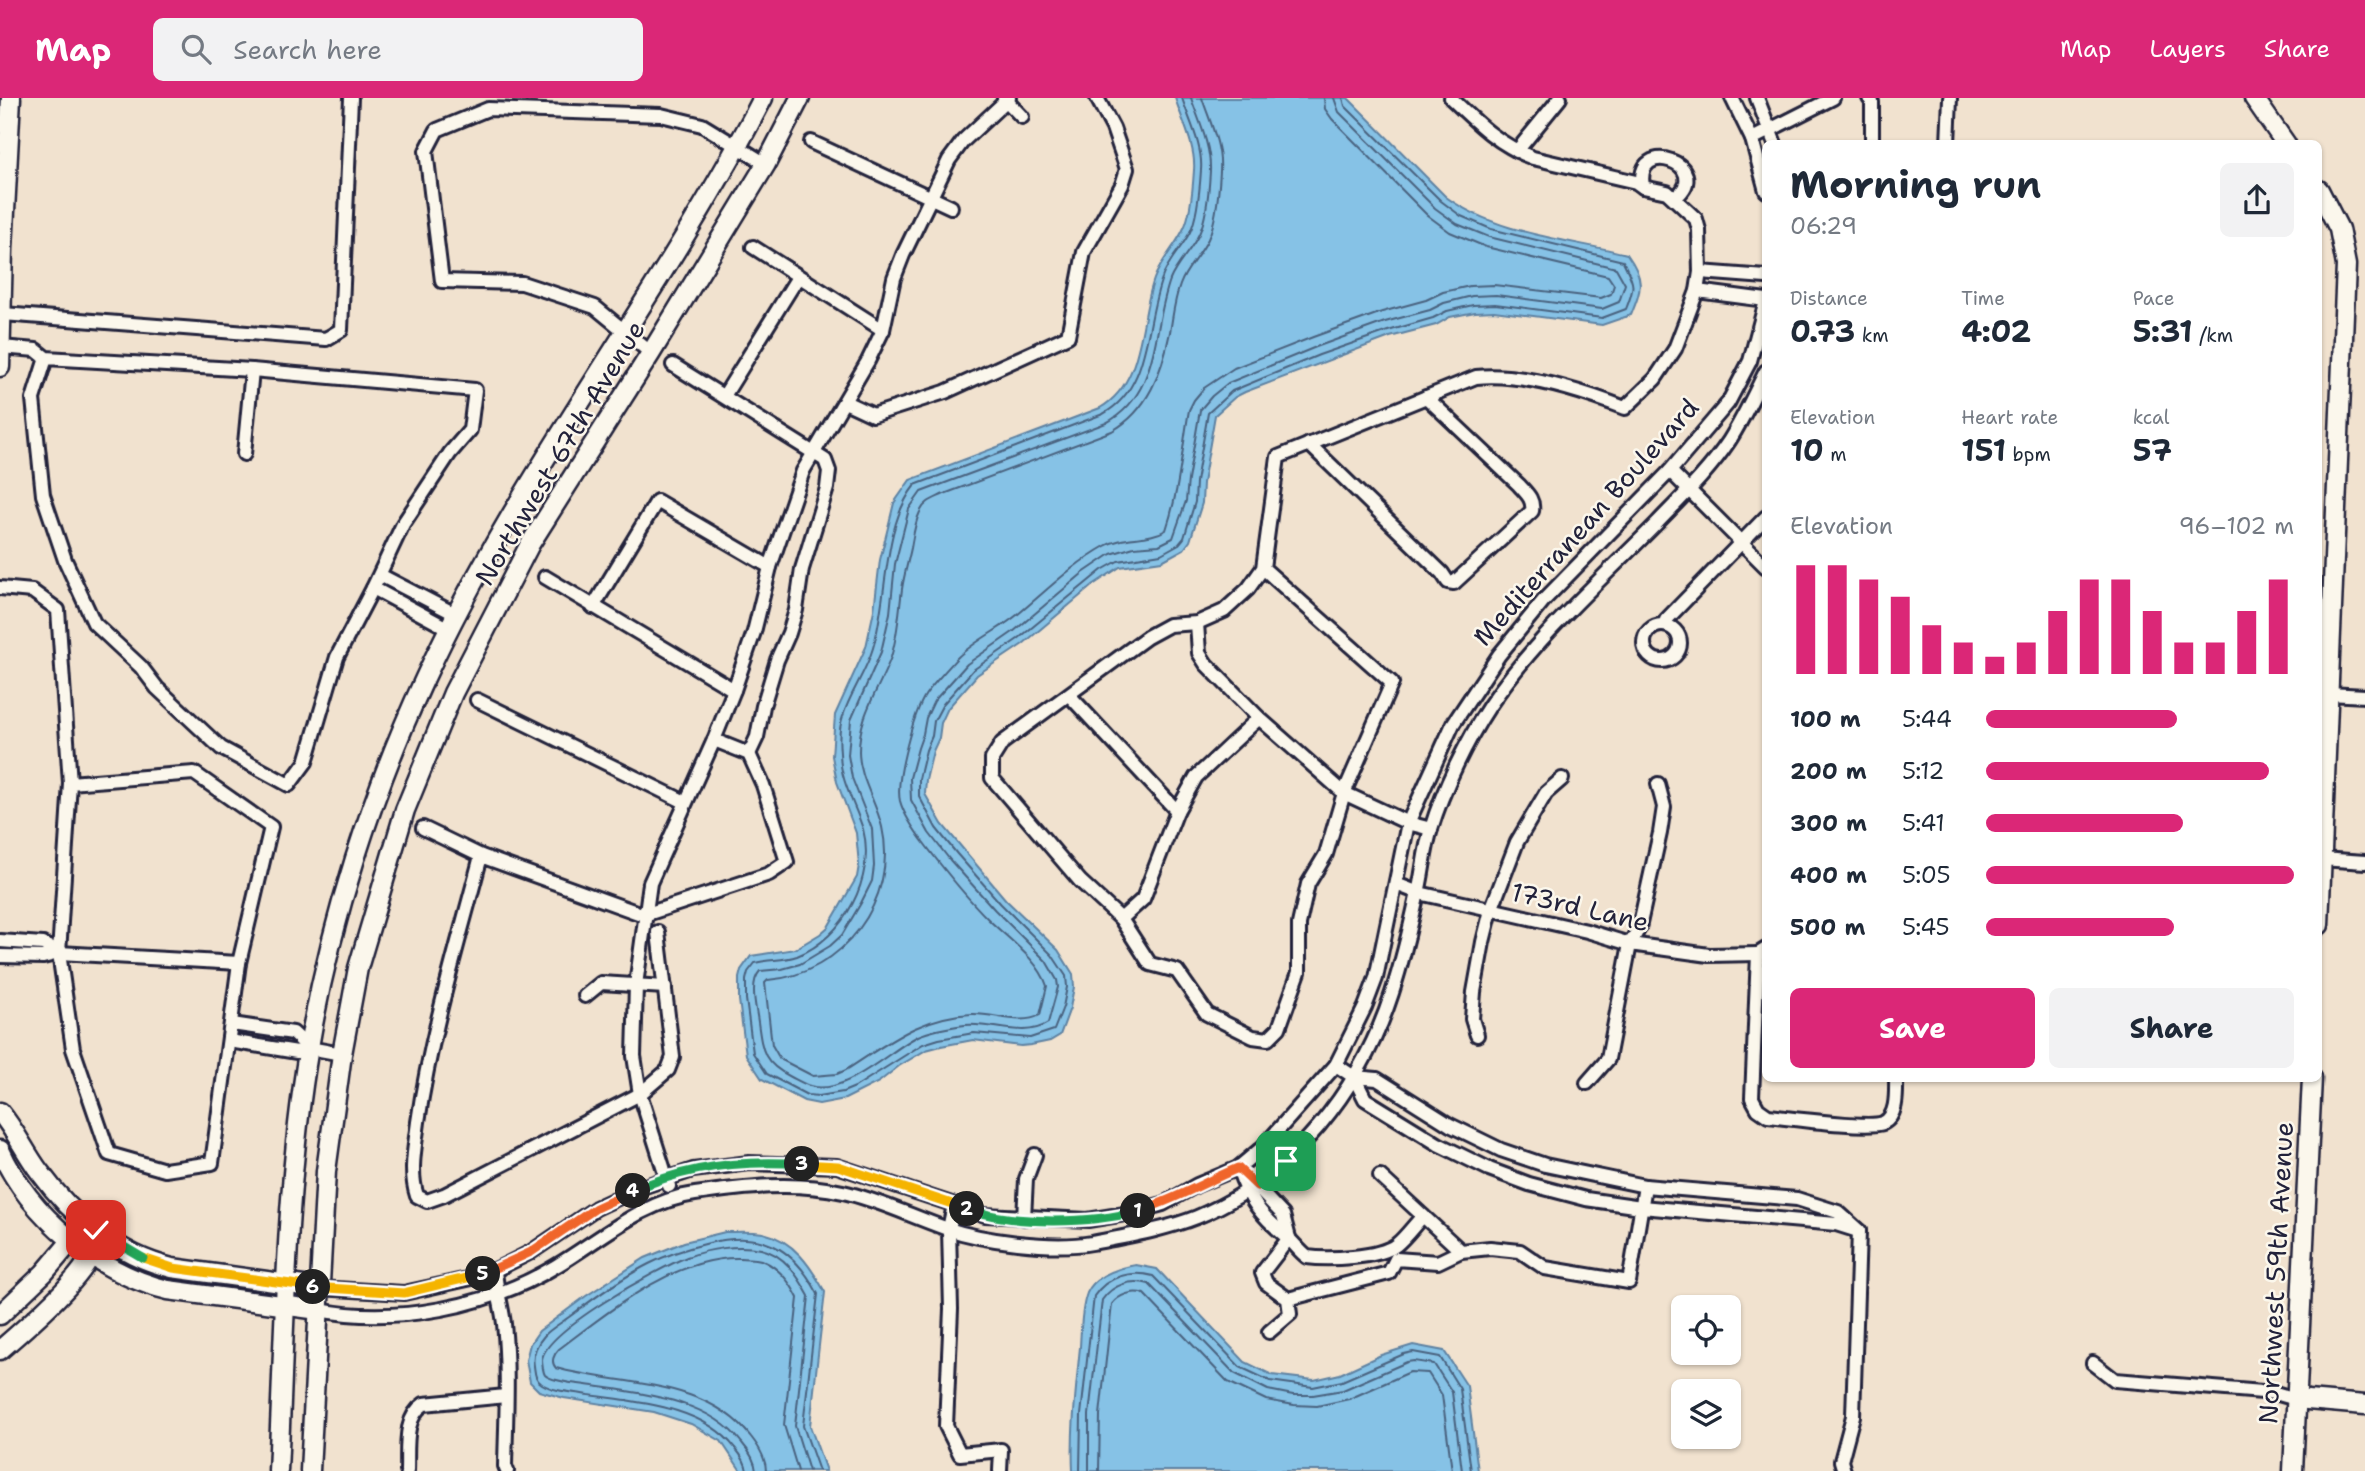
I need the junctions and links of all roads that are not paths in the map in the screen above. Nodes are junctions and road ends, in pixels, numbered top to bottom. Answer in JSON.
{"nodes":[{"id":1,"x":10,"y":98,"type":"edge"},
{"id":2,"x":351,"y":98,"type":"edge"},
{"id":3,"x":763,"y":98,"type":"edge"},
{"id":4,"x":800,"y":98,"type":"edge"},
{"id":5,"x":1097,"y":98,"type":"edge"},
{"id":6,"x":1451,"y":98,"type":"edge"},
{"id":7,"x":1560,"y":98,"type":"edge"},
{"id":8,"x":1732,"y":98,"type":"edge"},
{"id":9,"x":1757,"y":98,"type":"edge"},
{"id":10,"x":1833,"y":98,"type":"edge"},
{"id":11,"x":1869,"y":98,"type":"edge"},
{"id":12,"x":1950,"y":98,"type":"edge"},
{"id":13,"x":2254,"y":98,"type":"edge"},
{"id":14,"x":1007,"y":99,"type":"edge"},
{"id":15,"x":1022,"y":117,"type":"dead end"},
{"id":16,"x":1771,"y":130,"type":"junction"},
{"id":17,"x":1752,"y":139,"type":"junction"},
{"id":18,"x":1774,"y":140,"type":"edge"},
{"id":19,"x":1872,"y":140,"type":"edge"},
{"id":20,"x":1948,"y":140,"type":"edge"},
{"id":21,"x":2283,"y":140,"type":"edge"},
{"id":22,"x":811,"y":142,"type":"dead end"},
{"id":23,"x":737,"y":147,"type":"junction"},
{"id":24,"x":1517,"y":151,"type":"junction"},
{"id":25,"x":766,"y":164,"type":"junction"},
{"id":26,"x":1762,"y":176,"type":"edge"},
{"id":27,"x":1643,"y":187,"type":"junction"},
{"id":28,"x":2322,"y":196,"type":"edge"},
{"id":29,"x":930,"y":197,"type":"junction"},
{"id":30,"x":1675,"y":198,"type":"junction"},
{"id":31,"x":951,"y":207,"type":"dead end"},
{"id":32,"x":753,"y":247,"type":"dead end"},
{"id":33,"x":1,"y":248,"type":"edge"},
{"id":34,"x":1700,"y":272,"type":"junction"},
{"id":35,"x":797,"y":277,"type":"junction"},
{"id":36,"x":1762,"y":277,"type":"edge"},
{"id":37,"x":1697,"y":290,"type":"junction"},
{"id":38,"x":1762,"y":300,"type":"edge"},
{"id":39,"x":3,"y":314,"type":"junction"},
{"id":40,"x":1762,"y":320,"type":"edge"},
{"id":41,"x":883,"y":330,"type":"junction"},
{"id":42,"x":625,"y":331,"type":"junction"},
{"id":43,"x":1,"y":348,"type":"edge"},
{"id":44,"x":652,"y":353,"type":"junction"},
{"id":45,"x":46,"y":358,"type":"junction"},
{"id":46,"x":673,"y":365,"type":"dead end"},
{"id":47,"x":0,"y":367,"type":"edge"},
{"id":48,"x":251,"y":370,"type":"junction"},
{"id":49,"x":1762,"y":378,"type":"edge"},
{"id":50,"x":724,"y":396,"type":"junction"},
{"id":51,"x":1426,"y":397,"type":"junction"},
{"id":52,"x":845,"y":402,"type":"junction"},
{"id":53,"x":1309,"y":444,"type":"junction"},
{"id":54,"x":812,"y":453,"type":"junction"},
{"id":55,"x":244,"y":454,"type":"dead end"},
{"id":56,"x":1670,"y":471,"type":"junction"},
{"id":57,"x":1689,"y":490,"type":"junction"},
{"id":58,"x":1762,"y":521,"type":"edge"},
{"id":59,"x":1742,"y":543,"type":"junction"},
{"id":60,"x":1762,"y":564,"type":"edge"},
{"id":61,"x":769,"y":567,"type":"junction"},
{"id":62,"x":1263,"y":568,"type":"junction"},
{"id":63,"x":380,"y":575,"type":"junction"},
{"id":64,"x":545,"y":576,"type":"dead end"},
{"id":65,"x":0,"y":588,"type":"edge"},
{"id":66,"x":373,"y":588,"type":"junction"},
{"id":67,"x":415,"y":593,"type":"junction"},
{"id":68,"x":408,"y":607,"type":"junction"},
{"id":69,"x":593,"y":607,"type":"junction"},
{"id":70,"x":453,"y":622,"type":"junction"},
{"id":71,"x":1197,"y":623,"type":"junction"},
{"id":72,"x":1665,"y":625,"type":"dead end"},
{"id":73,"x":482,"y":637,"type":"junction"},
{"id":74,"x":734,"y":690,"type":"junction"},
{"id":75,"x":2329,"y":694,"type":"junction"},
{"id":76,"x":1069,"y":695,"type":"junction"},
{"id":77,"x":2365,"y":696,"type":"edge"},
{"id":78,"x":477,"y":700,"type":"dead end"},
{"id":79,"x":1259,"y":718,"type":"junction"},
{"id":80,"x":715,"y":740,"type":"junction"},
{"id":81,"x":749,"y":754,"type":"junction"},
{"id":82,"x":1562,"y":779,"type":"dead end"},
{"id":83,"x":70,"y":783,"type":"junction"},
{"id":84,"x":1658,"y":784,"type":"dead end"},
{"id":85,"x":1344,"y":793,"type":"junction"},
{"id":86,"x":685,"y":802,"type":"junction"},
{"id":87,"x":1177,"y":811,"type":"junction"},
{"id":88,"x":1408,"y":823,"type":"junction"},
{"id":89,"x":423,"y":828,"type":"dead end"},
{"id":90,"x":1431,"y":830,"type":"junction"},
{"id":91,"x":2322,"y":838,"type":"edge"},
{"id":92,"x":481,"y":856,"type":"junction"},
{"id":93,"x":2322,"y":859,"type":"edge"},
{"id":94,"x":2365,"y":862,"type":"edge"},
{"id":95,"x":1396,"y":884,"type":"junction"},
{"id":96,"x":1419,"y":893,"type":"junction"},
{"id":97,"x":1491,"y":910,"type":"junction"},
{"id":98,"x":644,"y":915,"type":"junction"},
{"id":99,"x":1121,"y":919,"type":"junction"},
{"id":100,"x":658,"y":932,"type":"dead end"},
{"id":101,"x":0,"y":941,"type":"edge"},
{"id":102,"x":1630,"y":944,"type":"junction"},
{"id":103,"x":1762,"y":951,"type":"edge"},
{"id":104,"x":59,"y":953,"type":"junction"},
{"id":105,"x":0,"y":956,"type":"edge"},
{"id":106,"x":239,"y":963,"type":"junction"},
{"id":107,"x":636,"y":985,"type":"junction"},
{"id":108,"x":665,"y":986,"type":"junction"},
{"id":109,"x":585,"y":996,"type":"dead end"},
{"id":110,"x":232,"y":1024,"type":"junction"},
{"id":111,"x":1477,"y":1035,"type":"dead end"},
{"id":112,"x":229,"y":1041,"type":"junction"},
{"id":113,"x":309,"y":1048,"type":"junction"},
{"id":114,"x":342,"y":1054,"type":"junction"},
{"id":115,"x":1336,"y":1065,"type":"junction"},
{"id":116,"x":1354,"y":1077,"type":"junction"},
{"id":117,"x":1896,"y":1082,"type":"edge"},
{"id":118,"x":2312,"y":1082,"type":"edge"},
{"id":119,"x":1587,"y":1083,"type":"dead end"},
{"id":120,"x":640,"y":1094,"type":"junction"},
{"id":121,"x":0,"y":1112,"type":"edge"},
{"id":122,"x":0,"y":1150,"type":"edge"},
{"id":123,"x":1035,"y":1155,"type":"dead end"},
{"id":124,"x":1238,"y":1168,"type":"junction"},
{"id":125,"x":1380,"y":1176,"type":"dead end"},
{"id":126,"x":667,"y":1179,"type":"junction"},
{"id":127,"x":1645,"y":1186,"type":"junction"},
{"id":128,"x":1251,"y":1189,"type":"junction"},
{"id":129,"x":673,"y":1197,"type":"junction"},
{"id":130,"x":954,"y":1205,"type":"junction"},
{"id":131,"x":1642,"y":1208,"type":"junction"},
{"id":132,"x":1423,"y":1216,"type":"junction"},
{"id":133,"x":1024,"y":1218,"type":"junction"},
{"id":134,"x":949,"y":1229,"type":"junction"},
{"id":135,"x":96,"y":1230,"type":"junction"},
{"id":136,"x":1859,"y":1231,"type":"junction"},
{"id":137,"x":1289,"y":1238,"type":"junction"},
{"id":138,"x":72,"y":1240,"type":"junction"},
{"id":139,"x":1461,"y":1251,"type":"junction"},
{"id":140,"x":1391,"y":1254,"type":"junction"},
{"id":141,"x":92,"y":1257,"type":"junction"},
{"id":142,"x":495,"y":1270,"type":"junction"},
{"id":143,"x":287,"y":1283,"type":"junction"},
{"id":144,"x":318,"y":1288,"type":"junction"},
{"id":145,"x":393,"y":1293,"type":"junction"},
{"id":146,"x":497,"y":1293,"type":"junction"},
{"id":147,"x":1288,"y":1299,"type":"junction"},
{"id":148,"x":286,"y":1307,"type":"junction"},
{"id":149,"x":319,"y":1310,"type":"junction"},
{"id":150,"x":0,"y":1315,"type":"edge"},
{"id":151,"x":393,"y":1315,"type":"junction"},
{"id":152,"x":1269,"y":1332,"type":"dead end"},
{"id":153,"x":0,"y":1350,"type":"edge"},
{"id":154,"x":2093,"y":1363,"type":"dead end"},
{"id":155,"x":506,"y":1396,"type":"junction"},
{"id":156,"x":2296,"y":1399,"type":"junction"},
{"id":157,"x":2365,"y":1405,"type":"edge"},
{"id":158,"x":1840,"y":1468,"type":"edge"},
{"id":159,"x":278,"y":1471,"type":"edge"},
{"id":160,"x":310,"y":1471,"type":"edge"},
{"id":161,"x":407,"y":1471,"type":"edge"},
{"id":162,"x":507,"y":1471,"type":"edge"},
{"id":163,"x":1000,"y":1471,"type":"edge"},
{"id":164,"x":2293,"y":1471,"type":"edge"}],
"edges":[{"from":1,"to":33,"type":"main road"},
{"from":2,"to":39,"type":"street"},
{"from":3,"to":23,"type":"main road","name":"Northwest 67th Avenue"},
{"from":4,"to":25,"type":"main road","name":"Northwest 67th Avenue"},
{"from":5,"to":52,"type":"street"},
{"from":6,"to":24,"type":"street"},
{"from":7,"to":24,"type":"street"},
{"from":8,"to":17,"type":"street"},
{"from":9,"to":16,"type":"street"},
{"from":10,"to":16,"type":"street"},
{"from":11,"to":19,"type":"street"},
{"from":12,"to":20,"type":"street"},
{"from":13,"to":21,"type":"main road"},
{"from":14,"to":15,"type":"street"},
{"from":14,"to":29,"type":"street"},
{"from":16,"to":17,"type":"street"},
{"from":16,"to":18,"type":"street"},
{"from":17,"to":26,"type":"street"},
{"from":22,"to":29,"type":"street"},
{"from":23,"to":25,"type":"street"},
{"from":23,"to":42,"type":"main road","name":"Northwest 67th Avenue"},
{"from":23,"to":42,"type":"street"},
{"from":24,"to":27,"type":"street"},
{"from":25,"to":44,"type":"main road","name":"Northwest 67th Avenue"},
{"from":27,"to":30,"type":"street"},
{"from":27,"to":30,"type":"street"},
{"from":28,"to":75,"type":"main road"},
{"from":29,"to":31,"type":"street"},
{"from":29,"to":41,"type":"street"},
{"from":30,"to":34,"type":"street"},
{"from":32,"to":35,"type":"street"},
{"from":33,"to":39,"type":"main road"},
{"from":34,"to":36,"type":"street"},
{"from":34,"to":37,"type":"street"},
{"from":35,"to":41,"type":"street"},
{"from":35,"to":50,"type":"street"},
{"from":37,"to":38,"type":"street"},
{"from":37,"to":51,"type":"street"},
{"from":39,"to":43,"type":"main road"},
{"from":40,"to":56,"type":"street","name":"Mediterranean Boulevard"},
{"from":41,"to":52,"type":"street"},
{"from":42,"to":44,"type":"street"},
{"from":42,"to":70,"type":"main road","name":"Northwest 67th Avenue"},
{"from":43,"to":45,"type":"street"},
{"from":43,"to":47,"type":"main road"},
{"from":44,"to":73,"type":"main road","name":"Northwest 67th Avenue"},
{"from":45,"to":48,"type":"street"},
{"from":45,"to":66,"type":"street"},
{"from":46,"to":50,"type":"street"},
{"from":48,"to":55,"type":"street"},
{"from":48,"to":63,"type":"street"},
{"from":49,"to":57,"type":"street","name":"Mediterranean Boulevard"},
{"from":50,"to":54,"type":"street"},
{"from":51,"to":53,"type":"street"},
{"from":51,"to":53,"type":"street"},
{"from":52,"to":54,"type":"street"},
{"from":53,"to":62,"type":"street"},
{"from":54,"to":61,"type":"street"},
{"from":54,"to":81,"type":"street"},
{"from":56,"to":57,"type":"street"},
{"from":56,"to":88,"type":"street","name":"Mediterranean Boulevard"},
{"from":57,"to":59,"type":"street"},
{"from":57,"to":90,"type":"street","name":"Mediterranean Boulevard"},
{"from":58,"to":59,"type":"street"},
{"from":59,"to":60,"type":"street"},
{"from":59,"to":72,"type":"street"},
{"from":61,"to":69,"type":"street"},
{"from":61,"to":74,"type":"street"},
{"from":62,"to":71,"type":"street"},
{"from":62,"to":85,"type":"street"},
{"from":63,"to":66,"type":"street"},
{"from":63,"to":67,"type":"street"},
{"from":64,"to":69,"type":"street"},
{"from":65,"to":83,"type":"street"},
{"from":66,"to":68,"type":"street"},
{"from":67,"to":68,"type":"street"},
{"from":67,"to":70,"type":"street"},
{"from":68,"to":70,"type":"street"},
{"from":69,"to":74,"type":"street"},
{"from":70,"to":73,"type":"main road"},
{"from":70,"to":113,"type":"main road","name":"Northwest 67th Avenue"},
{"from":71,"to":76,"type":"street"},
{"from":71,"to":79,"type":"street"},
{"from":73,"to":114,"type":"main road","name":"Northwest 67th Avenue"},
{"from":74,"to":80,"type":"street"},
{"from":75,"to":77,"type":"street"},
{"from":75,"to":91,"type":"main road"},
{"from":76,"to":87,"type":"street"},
{"from":76,"to":99,"type":"street"},
{"from":78,"to":86,"type":"street"},
{"from":79,"to":85,"type":"street"},
{"from":79,"to":87,"type":"street"},
{"from":80,"to":81,"type":"street"},
{"from":80,"to":86,"type":"street"},
{"from":81,"to":98,"type":"street"},
{"from":82,"to":97,"type":"street"},
{"from":83,"to":104,"type":"street"},
{"from":83,"to":106,"type":"street"},
{"from":84,"to":102,"type":"street"},
{"from":85,"to":88,"type":"street"},
{"from":85,"to":99,"type":"street"},
{"from":86,"to":98,"type":"street"},
{"from":87,"to":99,"type":"street"},
{"from":88,"to":90,"type":"street"},
{"from":88,"to":95,"type":"street","name":"Mediterranean Boulevard"},
{"from":89,"to":92,"type":"street"},
{"from":90,"to":96,"type":"street","name":"Mediterranean Boulevard"},
{"from":92,"to":98,"type":"street"},
{"from":92,"to":120,"type":"street"},
{"from":93,"to":94,"type":"street"},
{"from":95,"to":96,"type":"street","name":"173rd Lane"},
{"from":95,"to":115,"type":"street","name":"Mediterranean Boulevard"},
{"from":96,"to":97,"type":"street","name":"173rd Lane"},
{"from":96,"to":116,"type":"street","name":"Mediterranean Boulevard"},
{"from":97,"to":102,"type":"street","name":"173rd Lane"},
{"from":97,"to":111,"type":"street"},
{"from":98,"to":107,"type":"street"},
{"from":100,"to":108,"type":"street"},
{"from":101,"to":104,"type":"street"},
{"from":102,"to":103,"type":"street","name":"173rd Lane"},
{"from":102,"to":119,"type":"street"},
{"from":103,"to":117,"type":"street"},
{"from":104,"to":105,"type":"street"},
{"from":104,"to":106,"type":"street"},
{"from":104,"to":112,"type":"street"},
{"from":106,"to":110,"type":"street"},
{"from":107,"to":108,"type":"street"},
{"from":107,"to":109,"type":"street"},
{"from":107,"to":120,"type":"street"},
{"from":108,"to":120,"type":"street"},
{"from":110,"to":112,"type":"street"},
{"from":110,"to":113,"type":"street"},
{"from":112,"to":113,"type":"street"},
{"from":113,"to":114,"type":"street"},
{"from":113,"to":143,"type":"main road","name":"Northwest 67th Avenue"},
{"from":114,"to":144,"type":"main road","name":"Northwest 67th Avenue"},
{"from":115,"to":116,"type":"street"},
{"from":115,"to":124,"type":"street","name":"Mediterranean Boulevard"},
{"from":116,"to":127,"type":"street"},
{"from":116,"to":128,"type":"street","name":"Mediterranean Boulevard"},
{"from":116,"to":131,"type":"street"},
{"from":118,"to":156,"type":"main road","name":"Northwest 59th Avenue"},
{"from":120,"to":126,"type":"street"},
{"from":121,"to":135,"type":"main road","name":"Mediterranean Boulevard"},
{"from":122,"to":138,"type":"main road","name":"Mediterranean Boulevard"},
{"from":123,"to":133,"type":"street"},
{"from":124,"to":128,"type":"street"},
{"from":124,"to":133,"type":"street","name":"Mediterranean Boulevard"},
{"from":125,"to":132,"type":"street"},
{"from":126,"to":129,"type":"street"},
{"from":126,"to":130,"type":"street","name":"Mediterranean Boulevard"},
{"from":126,"to":142,"type":"street","name":"Mediterranean Boulevard"},
{"from":127,"to":131,"type":"street"},
{"from":127,"to":136,"type":"street"},
{"from":128,"to":134,"type":"street","name":"Mediterranean Boulevard"},
{"from":128,"to":137,"type":"street"},
{"from":129,"to":134,"type":"street","name":"Mediterranean Boulevard"},
{"from":129,"to":146,"type":"street","name":"Mediterranean Boulevard"},
{"from":130,"to":133,"type":"street","name":"Mediterranean Boulevard"},
{"from":130,"to":134,"type":"street"},
{"from":131,"to":136,"type":"street"},
{"from":131,"to":139,"type":"street"},
{"from":132,"to":139,"type":"street"},
{"from":132,"to":140,"type":"street"},
{"from":134,"to":163,"type":"street"},
{"from":135,"to":138,"type":"main road"},
{"from":135,"to":141,"type":"main road"},
{"from":135,"to":143,"type":"main road","name":"Mediterranean Boulevard"},
{"from":136,"to":158,"type":"street"},
{"from":137,"to":140,"type":"street"},
{"from":137,"to":147,"type":"street"},
{"from":138,"to":141,"type":"main road","name":"Mediterranean Boulevard"},
{"from":138,"to":150,"type":"main road"},
{"from":139,"to":140,"type":"street"},
{"from":140,"to":147,"type":"street"},
{"from":141,"to":148,"type":"main road","name":"Mediterranean Boulevard"},
{"from":141,"to":153,"type":"main road"},
{"from":142,"to":145,"type":"street","name":"Mediterranean Boulevard"},
{"from":142,"to":146,"type":"street"},
{"from":143,"to":144,"type":"main road","name":"Mediterranean Boulevard"},
{"from":143,"to":148,"type":"main road","name":"Northwest 67th Avenue"},
{"from":144,"to":145,"type":"street","name":"Mediterranean Boulevard"},
{"from":144,"to":149,"type":"main road","name":"Northwest 67th Avenue"},
{"from":145,"to":151,"type":"street"},
{"from":146,"to":151,"type":"street","name":"Mediterranean Boulevard"},
{"from":146,"to":155,"type":"street"},
{"from":147,"to":152,"type":"street"},
{"from":148,"to":149,"type":"main road","name":"Mediterranean Boulevard"},
{"from":148,"to":159,"type":"main road","name":"Northwest 67th Avenue"},
{"from":149,"to":151,"type":"street","name":"Mediterranean Boulevard"},
{"from":149,"to":160,"type":"main road","name":"Northwest 67th Avenue"},
{"from":154,"to":156,"type":"street"},
{"from":155,"to":161,"type":"street"},
{"from":155,"to":162,"type":"street"},
{"from":156,"to":157,"type":"main road"},
{"from":156,"to":164,"type":"main road","name":"Northwest 59th Avenue"}]}
